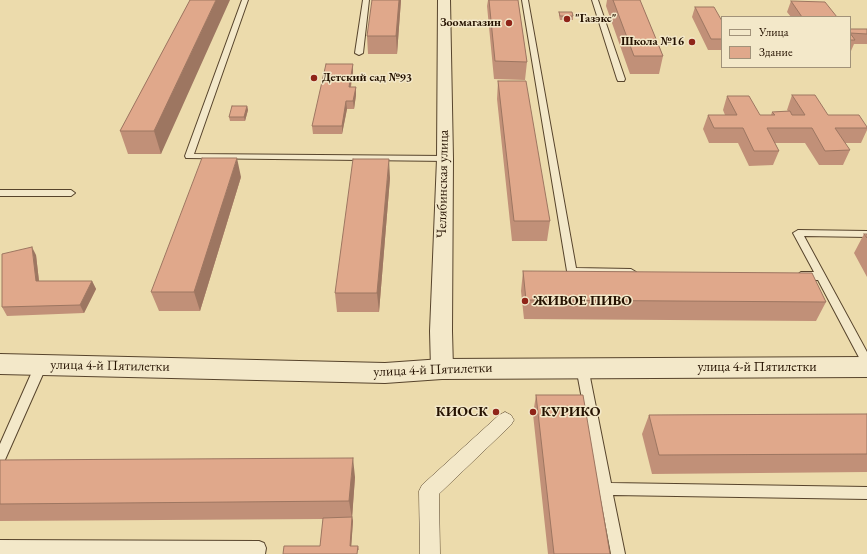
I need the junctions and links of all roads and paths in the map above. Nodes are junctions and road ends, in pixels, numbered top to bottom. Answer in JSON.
{"nodes":[{"id":1,"x":245,"y":0,"type":"edge"},
{"id":2,"x":366,"y":0,"type":"edge"},
{"id":3,"x":444,"y":0,"type":"edge"},
{"id":4,"x":525,"y":0,"type":"edge"},
{"id":5,"x":595,"y":0,"type":"edge"},
{"id":6,"x":359,"y":53,"type":"dead end"},
{"id":7,"x":621,"y":79,"type":"dead end"},
{"id":8,"x":445,"y":160,"type":"junction"},
{"id":9,"x":0,"y":193,"type":"edge"},
{"id":10,"x":71,"y":193,"type":"dead end"},
{"id":11,"x":867,"y":234,"type":"edge"},
{"id":12,"x":642,"y":272,"type":"edge"},
{"id":13,"x":790,"y":276,"type":"edge"},
{"id":14,"x":821,"y":276,"type":"junction"},
{"id":15,"x":867,"y":362,"type":"edge"},
{"id":16,"x":0,"y":364,"type":"edge"},
{"id":17,"x":41,"y":365,"type":"junction"},
{"id":18,"x":582,"y":367,"type":"junction"},
{"id":19,"x":867,"y":367,"type":"edge"},
{"id":20,"x":442,"y":368,"type":"junction"},
{"id":21,"x":505,"y":420,"type":"dead end"},
{"id":22,"x":0,"y":458,"type":"edge"},
{"id":23,"x":607,"y":489,"type":"junction"},
{"id":24,"x":867,"y":493,"type":"edge"},
{"id":25,"x":0,"y":547,"type":"edge"},
{"id":26,"x":258,"y":554,"type":"edge"},
{"id":27,"x":430,"y":554,"type":"edge"},
{"id":28,"x":618,"y":554,"type":"edge"}],
"edges":[{"from":1,"to":8,"type":"lane"},
{"from":2,"to":6,"type":"lane"},
{"from":3,"to":8,"type":"street","name":"Челябинская улица"},
{"from":4,"to":12,"type":"lane"},
{"from":5,"to":7,"type":"lane"},
{"from":8,"to":20,"type":"street","name":"Челябинская улица"},
{"from":9,"to":10,"type":"lane"},
{"from":11,"to":14,"type":"lane"},
{"from":13,"to":14,"type":"lane"},
{"from":14,"to":15,"type":"lane"},
{"from":16,"to":17,"type":"street","name":"улица 4-й Пятилетки"},
{"from":17,"to":20,"type":"street","name":"улица 4-й Пятилетки"},
{"from":17,"to":22,"type":"lane"},
{"from":18,"to":19,"type":"street","name":"улица 4-й Пятилетки"},
{"from":18,"to":20,"type":"street","name":"улица 4-й Пятилетки"},
{"from":18,"to":23,"type":"lane"},
{"from":21,"to":27,"type":"street"},
{"from":23,"to":24,"type":"lane"},
{"from":23,"to":28,"type":"lane"},
{"from":25,"to":26,"type":"lane"}]}
